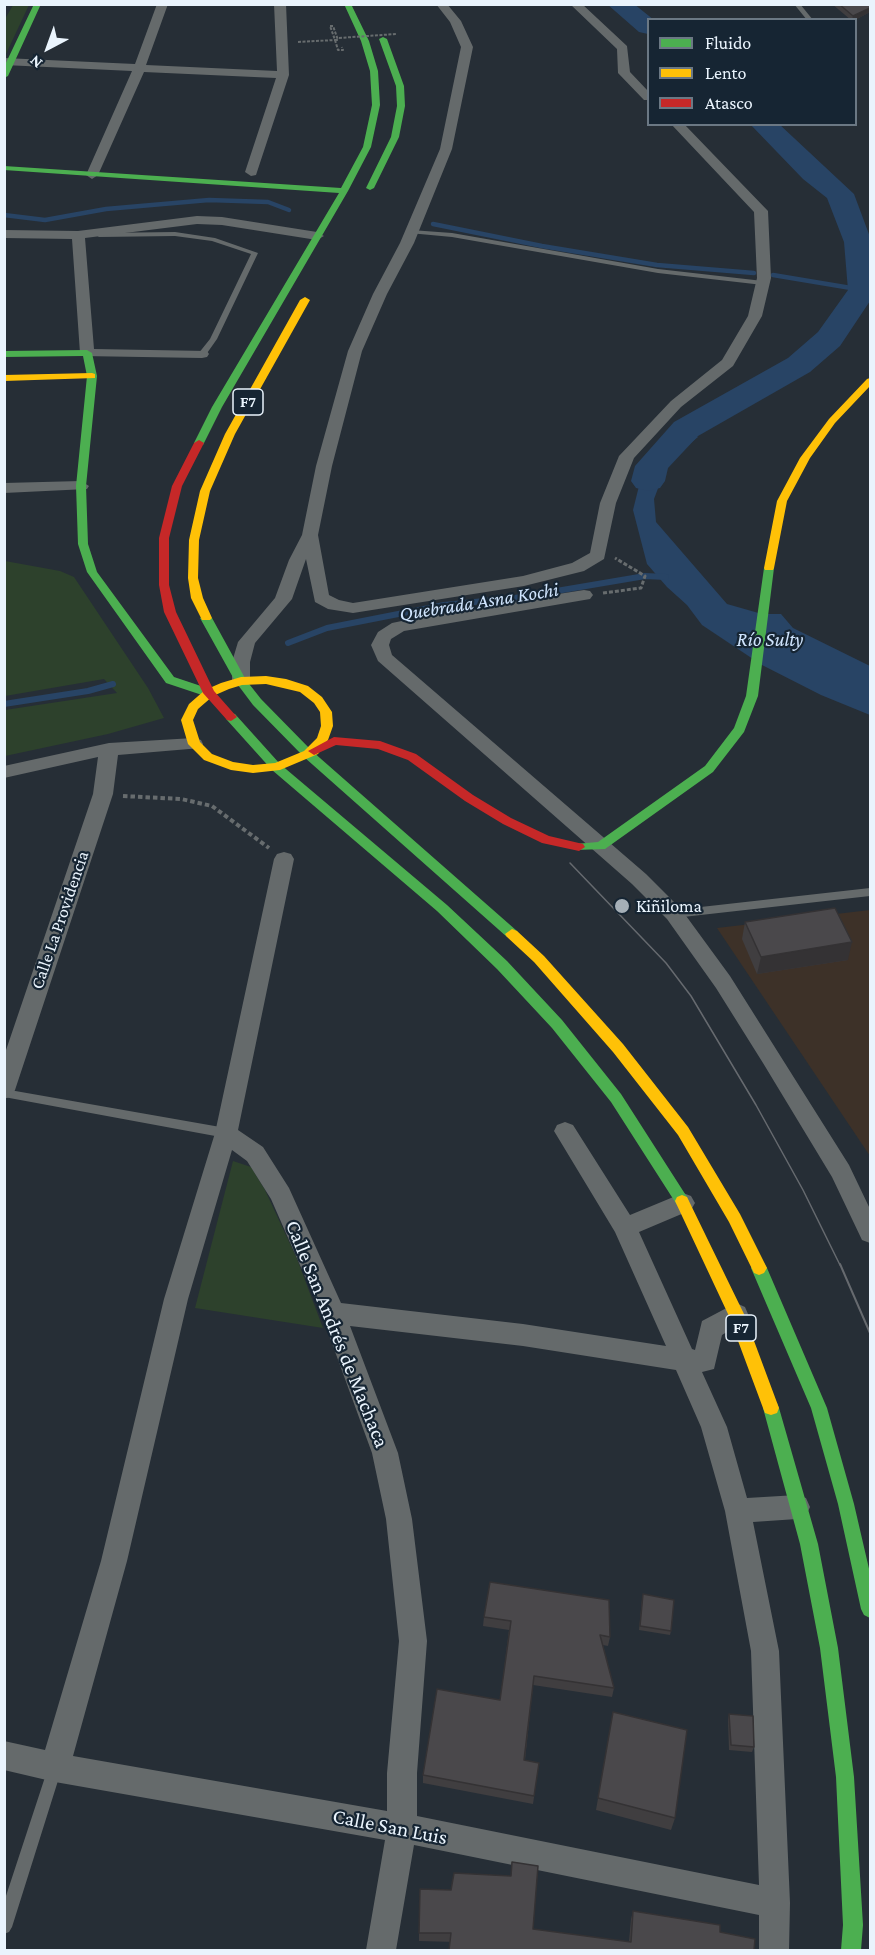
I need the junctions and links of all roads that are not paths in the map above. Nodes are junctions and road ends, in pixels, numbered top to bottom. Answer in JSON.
{"nodes":[{"id":1,"x":38,"y":4,"type":"edge"},
{"id":2,"x":163,"y":4,"type":"edge"},
{"id":3,"x":280,"y":4,"type":"edge"},
{"id":4,"x":346,"y":4,"type":"edge"},
{"id":5,"x":441,"y":4,"type":"edge"},
{"id":6,"x":574,"y":4,"type":"edge"},
{"id":7,"x":796,"y":4,"type":"edge"},
{"id":8,"x":809,"y":18,"type":"edge"},
{"id":9,"x":379,"y":30,"type":"dead end"},
{"id":10,"x":8,"y":61,"type":"edge"},
{"id":11,"x":140,"y":69,"type":"junction"},
{"id":12,"x":283,"y":75,"type":"junction"},
{"id":13,"x":4,"y":76,"type":"edge"},
{"id":14,"x":647,"y":96,"type":"edge"},
{"id":15,"x":679,"y":126,"type":"edge"},
{"id":16,"x":4,"y":168,"type":"edge"},
{"id":17,"x":251,"y":172,"type":"dead end"},
{"id":18,"x":92,"y":175,"type":"junction"},
{"id":19,"x":344,"y":191,"type":"junction"},
{"id":20,"x":363,"y":199,"type":"dead end"},
{"id":21,"x":411,"y":232,"type":"junction"},
{"id":22,"x":4,"y":234,"type":"edge"},
{"id":23,"x":78,"y":235,"type":"junction"},
{"id":24,"x":317,"y":236,"type":"junction"},
{"id":25,"x":763,"y":283,"type":"junction"},
{"id":26,"x":312,"y":289,"type":"dead end"},
{"id":27,"x":87,"y":353,"type":"junction"},
{"id":28,"x":4,"y":354,"type":"edge"},
{"id":29,"x":202,"y":354,"type":"joint"},
{"id":30,"x":92,"y":376,"type":"junction"},
{"id":31,"x":4,"y":378,"type":"edge"},
{"id":32,"x":870,"y":381,"type":"edge"},
{"id":33,"x":81,"y":486,"type":"junction"},
{"id":34,"x":4,"y":488,"type":"edge"},
{"id":35,"x":310,"y":535,"type":"junction"},
{"id":36,"x":584,"y":596,"type":"road end"},
{"id":37,"x":241,"y":681,"type":"junction"},
{"id":38,"x":209,"y":693,"type":"junction"},
{"id":39,"x":194,"y":744,"type":"junction"},
{"id":40,"x":109,"y":749,"type":"junction"},
{"id":41,"x":308,"y":754,"type":"junction"},
{"id":42,"x":276,"y":767,"type":"junction"},
{"id":43,"x":4,"y":772,"type":"edge"},
{"id":44,"x":601,"y":846,"type":"junction"},
{"id":45,"x":284,"y":859,"type":"road end"},
{"id":46,"x":870,"y":892,"type":"edge"},
{"id":47,"x":674,"y":914,"type":"junction"},
{"id":48,"x":5,"y":1086,"type":"edge"},
{"id":49,"x":565,"y":1131,"type":"dead end"},
{"id":50,"x":226,"y":1133,"type":"junction"},
{"id":51,"x":683,"y":1203,"type":"junction"},
{"id":52,"x":626,"y":1227,"type":"junction"},
{"id":53,"x":870,"y":1233,"type":"edge"},
{"id":54,"x":333,"y":1313,"type":"junction"},
{"id":55,"x":736,"y":1314,"type":"junction"},
{"id":56,"x":684,"y":1360,"type":"junction"},
{"id":57,"x":797,"y":1507,"type":"junction"},
{"id":58,"x":738,"y":1511,"type":"junction"},
{"id":59,"x":870,"y":1609,"type":"edge"},
{"id":60,"x":4,"y":1755,"type":"edge"},
{"id":61,"x":55,"y":1767,"type":"junction"},
{"id":62,"x":402,"y":1828,"type":"junction"},
{"id":63,"x":775,"y":1903,"type":"junction"},
{"id":64,"x":4,"y":1927,"type":"edge"},
{"id":65,"x":381,"y":1950,"type":"edge"},
{"id":66,"x":774,"y":1950,"type":"edge"},
{"id":67,"x":851,"y":1950,"type":"edge"}],
"edges":[{"from":1,"to":10,"type":"main road"},
{"from":2,"to":11,"type":"street"},
{"from":3,"to":12,"type":"street"},
{"from":4,"to":19,"type":"main road","number":"F7"},
{"from":5,"to":21,"type":"street"},
{"from":6,"to":14,"type":"street"},
{"from":7,"to":8,"type":"lane"},
{"from":9,"to":20,"type":"main road"},
{"from":10,"to":11,"type":"street"},
{"from":10,"to":13,"type":"main road"},
{"from":11,"to":12,"type":"street"},
{"from":11,"to":18,"type":"street"},
{"from":12,"to":17,"type":"street"},
{"from":15,"to":25,"type":"street"},
{"from":16,"to":18,"type":"main road"},
{"from":18,"to":19,"type":"main road"},
{"from":19,"to":24,"type":"main road","number":"F7"},
{"from":21,"to":25,"type":"lane"},
{"from":21,"to":35,"type":"street"},
{"from":22,"to":23,"type":"street"},
{"from":23,"to":24,"type":"street"},
{"from":23,"to":27,"type":"street"},
{"from":23,"to":29,"type":"lane"},
{"from":24,"to":38,"type":"main road","number":"F7"},
{"from":25,"to":35,"type":"street"},
{"from":26,"to":37,"type":"main road","number":"F7"},
{"from":27,"to":28,"type":"main road"},
{"from":27,"to":29,"type":"street"},
{"from":27,"to":30,"type":"main road"},
{"from":30,"to":31,"type":"main road"},
{"from":30,"to":33,"type":"main road"},
{"from":32,"to":44,"type":"main road"},
{"from":33,"to":34,"type":"street"},
{"from":33,"to":38,"type":"main road"},
{"from":35,"to":37,"type":"street"},
{"from":36,"to":44,"type":"street"},
{"from":37,"to":38,"type":"main road"},
{"from":37,"to":41,"type":"main road","number":"F7"},
{"from":37,"to":41,"type":"main road"},
{"from":38,"to":39,"type":"main road"},
{"from":38,"to":42,"type":"main road","number":"F7"},
{"from":39,"to":40,"type":"street"},
{"from":39,"to":42,"type":"main road"},
{"from":40,"to":43,"type":"street"},
{"from":40,"to":48,"type":"street","name":"Calle La Providencia"},
{"from":41,"to":42,"type":"main road"},
{"from":41,"to":44,"type":"main road"},
{"from":41,"to":59,"type":"main road","number":"F7"},
{"from":42,"to":51,"type":"main road","number":"F7"},
{"from":44,"to":47,"type":"street"},
{"from":45,"to":50,"type":"street"},
{"from":46,"to":47,"type":"lane"},
{"from":47,"to":53,"type":"street"},
{"from":48,"to":50,"type":"lane"},
{"from":49,"to":52,"type":"street"},
{"from":50,"to":54,"type":"street","name":"Calle San Andrés de Machaca"},
{"from":50,"to":61,"type":"street"},
{"from":51,"to":52,"type":"street"},
{"from":51,"to":55,"type":"main road","number":"F7"},
{"from":52,"to":56,"type":"street"},
{"from":54,"to":56,"type":"street"},
{"from":54,"to":62,"type":"street","name":"Calle San Andrés de Machaca"},
{"from":55,"to":56,"type":"street"},
{"from":55,"to":57,"type":"main road","number":"F7"},
{"from":56,"to":58,"type":"street"},
{"from":57,"to":58,"type":"street"},
{"from":57,"to":67,"type":"main road","number":"F7"},
{"from":58,"to":63,"type":"street"},
{"from":60,"to":61,"type":"street","name":"Calle San Luis"},
{"from":61,"to":62,"type":"street","name":"Calle San Luis"},
{"from":61,"to":64,"type":"lane"},
{"from":62,"to":63,"type":"street","name":"Calle San Luis"},
{"from":62,"to":65,"type":"street","name":"Calle San Andrés de Machaca"},
{"from":63,"to":66,"type":"street"}]}
